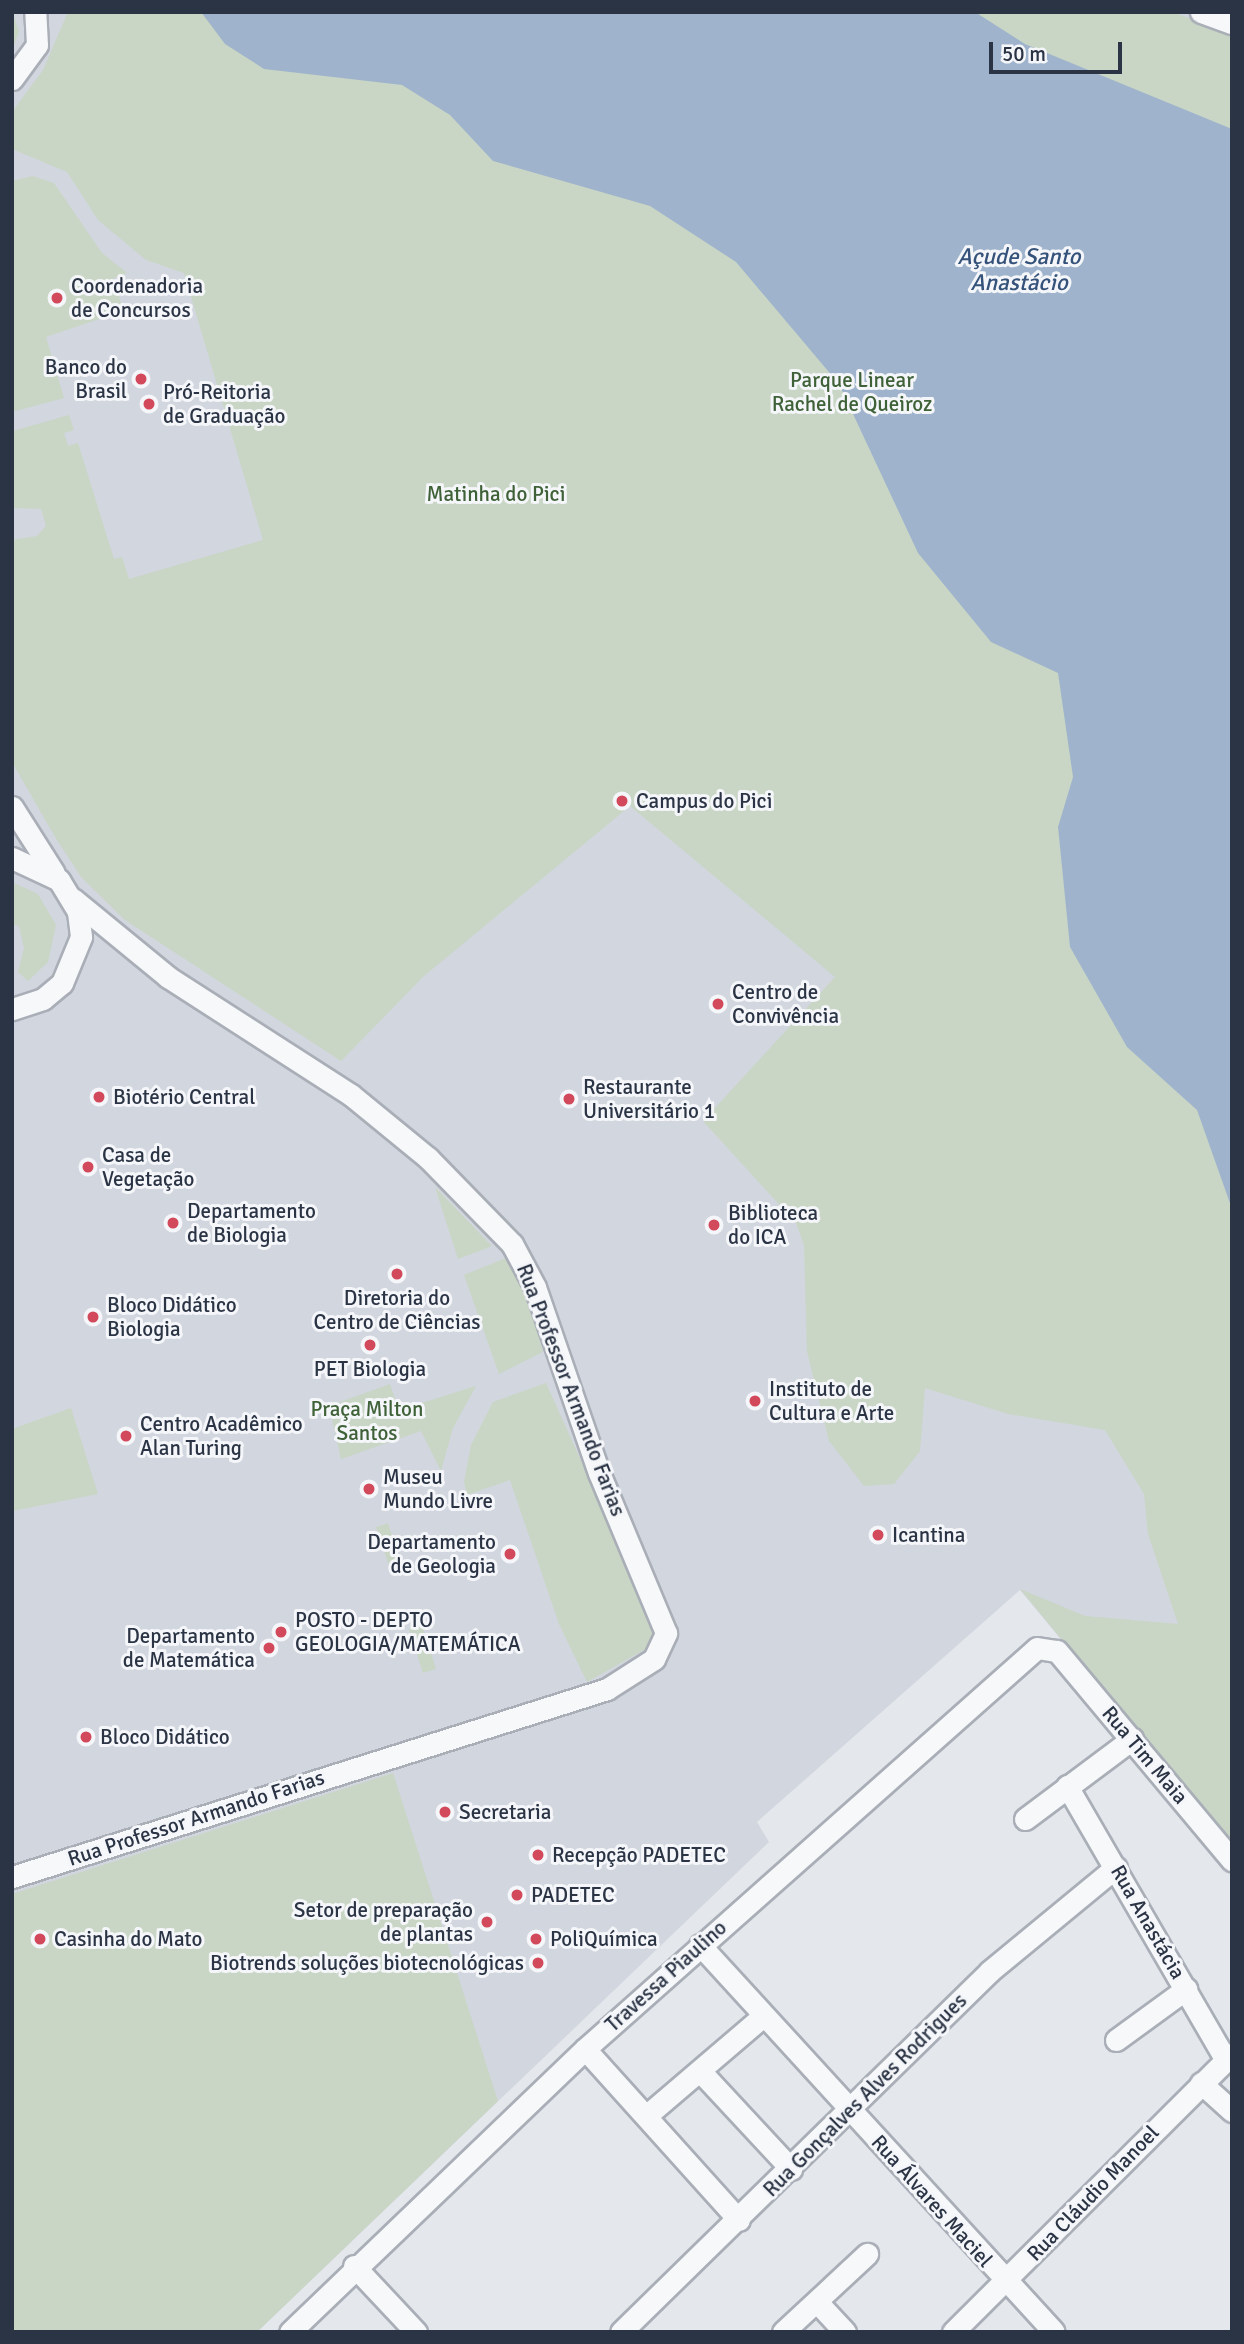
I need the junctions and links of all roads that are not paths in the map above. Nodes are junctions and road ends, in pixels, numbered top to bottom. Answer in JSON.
{"nodes":[{"id":1,"x":35,"y":12,"type":"edge"},
{"id":2,"x":51,"y":12,"type":"edge"},
{"id":3,"x":1201,"y":12,"type":"edge"},
{"id":4,"x":1232,"y":23,"type":"edge"},
{"id":5,"x":37,"y":45,"type":"junction"},
{"id":6,"x":14,"y":79,"type":"edge"},
{"id":7,"x":12,"y":807,"type":"edge"},
{"id":8,"x":12,"y":858,"type":"edge"},
{"id":9,"x":60,"y":880,"type":"junction"},
{"id":10,"x":73,"y":899,"type":"junction"},
{"id":11,"x":12,"y":1009,"type":"edge"},
{"id":12,"x":1056,"y":1651,"type":"joint"},
{"id":13,"x":1132,"y":1739,"type":"junction"},
{"id":14,"x":1067,"y":1786,"type":"junction"},
{"id":15,"x":1025,"y":1819,"type":"dead end"},
{"id":16,"x":1232,"y":1860,"type":"edge"},
{"id":17,"x":1116,"y":1867,"type":"junction"},
{"id":18,"x":12,"y":1877,"type":"edge"},
{"id":19,"x":700,"y":1945,"type":"junction"},
{"id":20,"x":1186,"y":1989,"type":"junction"},
{"id":21,"x":762,"y":2016,"type":"junction"},
{"id":22,"x":1116,"y":2040,"type":"dead end"},
{"id":23,"x":584,"y":2049,"type":"junction"},
{"id":24,"x":1229,"y":2057,"type":"edge"},
{"id":25,"x":700,"y":2071,"type":"junction"},
{"id":26,"x":1201,"y":2083,"type":"junction"},
{"id":27,"x":849,"y":2111,"type":"junction"},
{"id":28,"x":1232,"y":2111,"type":"edge"},
{"id":29,"x":646,"y":2116,"type":"junction"},
{"id":30,"x":791,"y":2169,"type":"junction"},
{"id":31,"x":739,"y":2220,"type":"junction"},
{"id":32,"x":867,"y":2254,"type":"dead end"},
{"id":33,"x":354,"y":2266,"type":"junction"},
{"id":34,"x":1006,"y":2282,"type":"junction"},
{"id":35,"x":817,"y":2302,"type":"junction"},
{"id":36,"x":290,"y":2332,"type":"edge"},
{"id":37,"x":416,"y":2332,"type":"edge"},
{"id":38,"x":621,"y":2332,"type":"edge"},
{"id":39,"x":783,"y":2332,"type":"edge"},
{"id":40,"x":845,"y":2332,"type":"edge"},
{"id":41,"x":953,"y":2332,"type":"edge"},
{"id":42,"x":1054,"y":2332,"type":"edge"}],
"edges":[{"from":1,"to":5,"type":"street"},
{"from":2,"to":5,"type":"street"},
{"from":3,"to":4,"type":"street"},
{"from":5,"to":6,"type":"street"},
{"from":7,"to":9,"type":"street"},
{"from":8,"to":9,"type":"street"},
{"from":9,"to":10,"type":"street"},
{"from":10,"to":11,"type":"street"},
{"from":10,"to":18,"type":"street","name":"Rua Professor Armando Farias"},
{"from":12,"to":13,"type":"street","name":"Rua Tim Maia"},
{"from":12,"to":19,"type":"street","name":"Travessa Piaulino"},
{"from":13,"to":14,"type":"street"},
{"from":13,"to":16,"type":"street","name":"Rua Tim Maia"},
{"from":14,"to":15,"type":"street"},
{"from":14,"to":17,"type":"street","name":"Rua Anastácia"},
{"from":17,"to":20,"type":"street","name":"Rua Anastácia"},
{"from":17,"to":27,"type":"street","name":"Rua Gonçalves Alves Rodrigues"},
{"from":19,"to":21,"type":"street","name":"Rua Álvares Maciel"},
{"from":19,"to":23,"type":"street","name":"Travessa Piaulino"},
{"from":20,"to":22,"type":"street"},
{"from":20,"to":24,"type":"street","name":"Rua Anastácia"},
{"from":21,"to":25,"type":"street"},
{"from":21,"to":27,"type":"street","name":"Rua Álvares Maciel"},
{"from":23,"to":29,"type":"street"},
{"from":23,"to":33,"type":"street","name":"Travessa Piaulino"},
{"from":24,"to":26,"type":"street","name":"Rua Cláudio Manoel"},
{"from":25,"to":29,"type":"street"},
{"from":25,"to":30,"type":"street"},
{"from":26,"to":28,"type":"street"},
{"from":26,"to":34,"type":"street","name":"Rua Cláudio Manoel"},
{"from":27,"to":30,"type":"street","name":"Rua Gonçalves Alves Rodrigues"},
{"from":27,"to":34,"type":"street","name":"Rua Álvares Maciel"},
{"from":29,"to":31,"type":"street"},
{"from":30,"to":31,"type":"street","name":"Rua Gonçalves Alves Rodrigues"},
{"from":31,"to":38,"type":"street","name":"Rua Gonçalves Alves Rodrigues"},
{"from":32,"to":35,"type":"street"},
{"from":33,"to":36,"type":"street","name":"Travessa Piaulino"},
{"from":33,"to":37,"type":"street"},
{"from":34,"to":41,"type":"street","name":"Rua Cláudio Manoel"},
{"from":34,"to":42,"type":"street","name":"Rua Álvares Maciel"},
{"from":35,"to":39,"type":"street"},
{"from":35,"to":40,"type":"street"}]}
